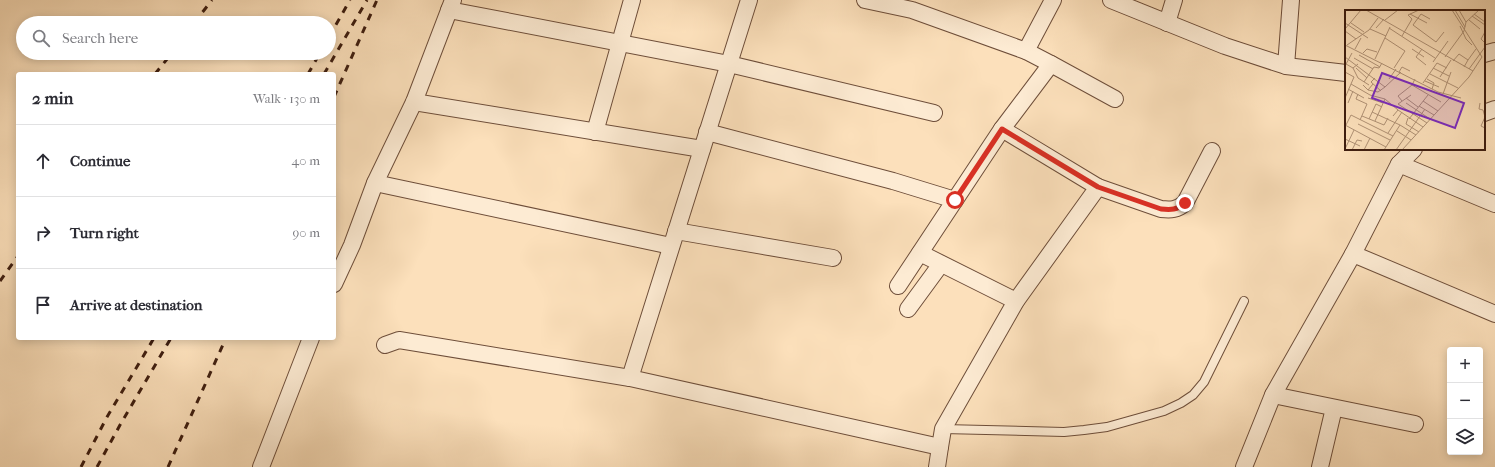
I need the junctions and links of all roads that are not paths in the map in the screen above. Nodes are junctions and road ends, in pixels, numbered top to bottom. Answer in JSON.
{"nodes":[{"id":1,"x":632,"y":0,"type":"edge"},
{"id":2,"x":749,"y":0,"type":"edge"},
{"id":3,"x":865,"y":0,"type":"edge"},
{"id":4,"x":1053,"y":0,"type":"edge"},
{"id":5,"x":1111,"y":0,"type":"edge"},
{"id":6,"x":1174,"y":0,"type":"edge"},
{"id":7,"x":1291,"y":0,"type":"edge"},
{"id":8,"x":451,"y":5,"type":"edge"},
{"id":9,"x":1167,"y":23,"type":"junction"},
{"id":10,"x":620,"y":43,"type":"junction"},
{"id":11,"x":1026,"y":51,"type":"junction"},
{"id":12,"x":1495,"y":51,"type":"edge"},
{"id":13,"x":1485,"y":54,"type":"edge"},
{"id":14,"x":729,"y":64,"type":"junction"},
{"id":15,"x":1051,"y":64,"type":"junction"},
{"id":16,"x":1286,"y":66,"type":"junction"},
{"id":17,"x":1345,"y":73,"type":"edge"},
{"id":18,"x":1115,"y":99,"type":"dead end"},
{"id":19,"x":414,"y":102,"type":"junction"},
{"id":20,"x":1495,"y":109,"type":"edge"},
{"id":21,"x":934,"y":113,"type":"dead end"},
{"id":22,"x":1485,"y":113,"type":"edge"},
{"id":23,"x":1002,"y":129,"type":"junction"},
{"id":24,"x":594,"y":132,"type":"junction"},
{"id":25,"x":707,"y":132,"type":"junction"},
{"id":26,"x":702,"y":149,"type":"junction"},
{"id":27,"x":1413,"y":150,"type":"edge"},
{"id":28,"x":1212,"y":151,"type":"dead end"},
{"id":29,"x":1400,"y":164,"type":"junction"},
{"id":30,"x":375,"y":183,"type":"junction"},
{"id":31,"x":1098,"y":187,"type":"junction"},
{"id":32,"x":955,"y":200,"type":"junction"},
{"id":33,"x":1495,"y":204,"type":"edge"},
{"id":34,"x":674,"y":238,"type":"junction"},
{"id":35,"x":920,"y":253,"type":"junction"},
{"id":36,"x":1353,"y":254,"type":"junction"},
{"id":37,"x":833,"y":258,"type":"dead end"},
{"id":38,"x":941,"y":264,"type":"junction"},
{"id":39,"x":336,"y":280,"type":"edge"},
{"id":40,"x":898,"y":286,"type":"dead end"},
{"id":41,"x":1016,"y":301,"type":"junction"},
{"id":42,"x":1244,"y":301,"type":"dead end"},
{"id":43,"x":908,"y":309,"type":"dead end"},
{"id":44,"x":1495,"y":314,"type":"edge"},
{"id":45,"x":309,"y":340,"type":"edge"},
{"id":46,"x":385,"y":345,"type":"dead end"},
{"id":47,"x":630,"y":378,"type":"junction"},
{"id":48,"x":1272,"y":395,"type":"junction"},
{"id":49,"x":1334,"y":408,"type":"junction"},
{"id":50,"x":1415,"y":424,"type":"dead end"},
{"id":51,"x":944,"y":429,"type":"junction"},
{"id":52,"x":940,"y":447,"type":"junction"},
{"id":53,"x":261,"y":467,"type":"edge"},
{"id":54,"x":938,"y":467,"type":"edge"},
{"id":55,"x":1244,"y":467,"type":"edge"},
{"id":56,"x":1320,"y":467,"type":"edge"}],
"edges":[{"from":1,"to":10,"type":"street"},
{"from":2,"to":14,"type":"street"},
{"from":3,"to":11,"type":"street"},
{"from":4,"to":11,"type":"street"},
{"from":5,"to":9,"type":"street"},
{"from":6,"to":9,"type":"street"},
{"from":7,"to":16,"type":"street"},
{"from":8,"to":10,"type":"street"},
{"from":8,"to":19,"type":"street"},
{"from":9,"to":16,"type":"street"},
{"from":10,"to":14,"type":"street"},
{"from":10,"to":24,"type":"street"},
{"from":11,"to":15,"type":"street"},
{"from":12,"to":13,"type":"street"},
{"from":14,"to":21,"type":"street"},
{"from":14,"to":25,"type":"street"},
{"from":15,"to":18,"type":"street"},
{"from":15,"to":23,"type":"street"},
{"from":16,"to":17,"type":"street"},
{"from":19,"to":24,"type":"street"},
{"from":19,"to":30,"type":"street"},
{"from":20,"to":22,"type":"street"},
{"from":23,"to":31,"type":"street"},
{"from":23,"to":32,"type":"street"},
{"from":24,"to":26,"type":"street"},
{"from":25,"to":26,"type":"street"},
{"from":25,"to":32,"type":"street"},
{"from":26,"to":34,"type":"street"},
{"from":27,"to":29,"type":"street"},
{"from":28,"to":31,"type":"street"},
{"from":29,"to":33,"type":"street"},
{"from":29,"to":36,"type":"street"},
{"from":30,"to":34,"type":"street"},
{"from":30,"to":39,"type":"street"},
{"from":31,"to":41,"type":"street"},
{"from":32,"to":35,"type":"street"},
{"from":34,"to":37,"type":"street"},
{"from":34,"to":47,"type":"street"},
{"from":35,"to":38,"type":"street"},
{"from":35,"to":40,"type":"street"},
{"from":36,"to":44,"type":"street"},
{"from":36,"to":48,"type":"street"},
{"from":38,"to":41,"type":"street"},
{"from":38,"to":43,"type":"street"},
{"from":41,"to":51,"type":"street"},
{"from":42,"to":51,"type":"lane"},
{"from":45,"to":53,"type":"street"},
{"from":46,"to":47,"type":"street"},
{"from":47,"to":52,"type":"street"},
{"from":48,"to":49,"type":"street"},
{"from":48,"to":55,"type":"street"},
{"from":49,"to":50,"type":"street"},
{"from":49,"to":56,"type":"street"},
{"from":51,"to":52,"type":"street"},
{"from":52,"to":54,"type":"street"}]}
